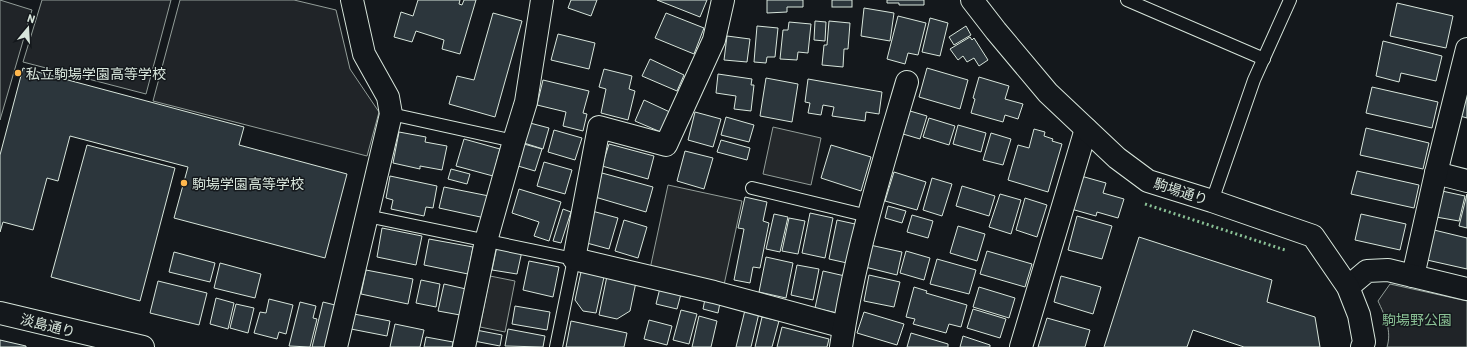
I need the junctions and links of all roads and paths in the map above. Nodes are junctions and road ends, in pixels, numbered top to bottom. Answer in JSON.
{"nodes":[{"id":1,"x":352,"y":0,"type":"edge"},
{"id":2,"x":542,"y":0,"type":"edge"},
{"id":3,"x":723,"y":0,"type":"edge"},
{"id":4,"x":972,"y":0,"type":"edge"},
{"id":5,"x":1127,"y":0,"type":"edge"},
{"id":6,"x":1290,"y":0,"type":"edge"},
{"id":7,"x":1467,"y":49,"type":"edge"},
{"id":8,"x":1264,"y":59,"type":"junction"},
{"id":9,"x":1464,"y":73,"type":"edge"},
{"id":10,"x":906,"y":82,"type":"dead end"},
{"id":11,"x":391,"y":114,"type":"junction"},
{"id":12,"x":1086,"y":129,"type":"junction"},
{"id":13,"x":514,"y":141,"type":"junction"},
{"id":14,"x":1436,"y":173,"type":"junction"},
{"id":15,"x":1467,"y":181,"type":"edge"},
{"id":16,"x":752,"y":188,"type":"dead end"},
{"id":17,"x":1212,"y":201,"type":"junction"},
{"id":18,"x":367,"y":216,"type":"junction"},
{"id":19,"x":868,"y":216,"type":"junction"},
{"id":20,"x":486,"y":240,"type":"junction"},
{"id":21,"x":574,"y":259,"type":"junction"},
{"id":22,"x":1413,"y":276,"type":"junction"},
{"id":23,"x":1348,"y":287,"type":"junction"},
{"id":24,"x":1467,"y":289,"type":"edge"},
{"id":25,"x":0,"y":313,"type":"edge"},
{"id":26,"x":843,"y":337,"type":"edge"},
{"id":27,"x":97,"y":342,"type":"edge"},
{"id":28,"x":143,"y":347,"type":"edge"},
{"id":29,"x":336,"y":347,"type":"edge"},
{"id":30,"x":464,"y":347,"type":"edge"},
{"id":31,"x":556,"y":347,"type":"edge"},
{"id":32,"x":1021,"y":347,"type":"edge"},
{"id":33,"x":1362,"y":347,"type":"edge"}],
"edges":[{"from":1,"to":11,"type":"street"},
{"from":2,"to":13,"type":"street"},
{"from":3,"to":21,"type":"street"},
{"from":4,"to":12,"type":"street","name":"駒場通り"},
{"from":5,"to":8,"type":"lane"},
{"from":6,"to":8,"type":"lane"},
{"from":7,"to":9,"type":"street"},
{"from":8,"to":17,"type":"lane"},
{"from":9,"to":14,"type":"street"},
{"from":10,"to":19,"type":"street"},
{"from":11,"to":13,"type":"lane"},
{"from":11,"to":18,"type":"street"},
{"from":12,"to":17,"type":"street","name":"駒場通り"},
{"from":12,"to":32,"type":"street"},
{"from":13,"to":20,"type":"street"},
{"from":14,"to":15,"type":"street"},
{"from":14,"to":22,"type":"street"},
{"from":16,"to":19,"type":"lane"},
{"from":17,"to":23,"type":"street","name":"駒場通り"},
{"from":18,"to":20,"type":"lane"},
{"from":18,"to":29,"type":"street"},
{"from":19,"to":26,"type":"street"},
{"from":20,"to":21,"type":"lane"},
{"from":20,"to":30,"type":"street"},
{"from":21,"to":26,"type":"street"},
{"from":21,"to":31,"type":"lane"},
{"from":22,"to":23,"type":"street"},
{"from":22,"to":24,"type":"street"},
{"from":23,"to":33,"type":"street","name":"駒場通り"},
{"from":25,"to":27,"type":"street","name":"淡島通り"},
{"from":27,"to":28,"type":"street","name":"淡島通り"}]}
